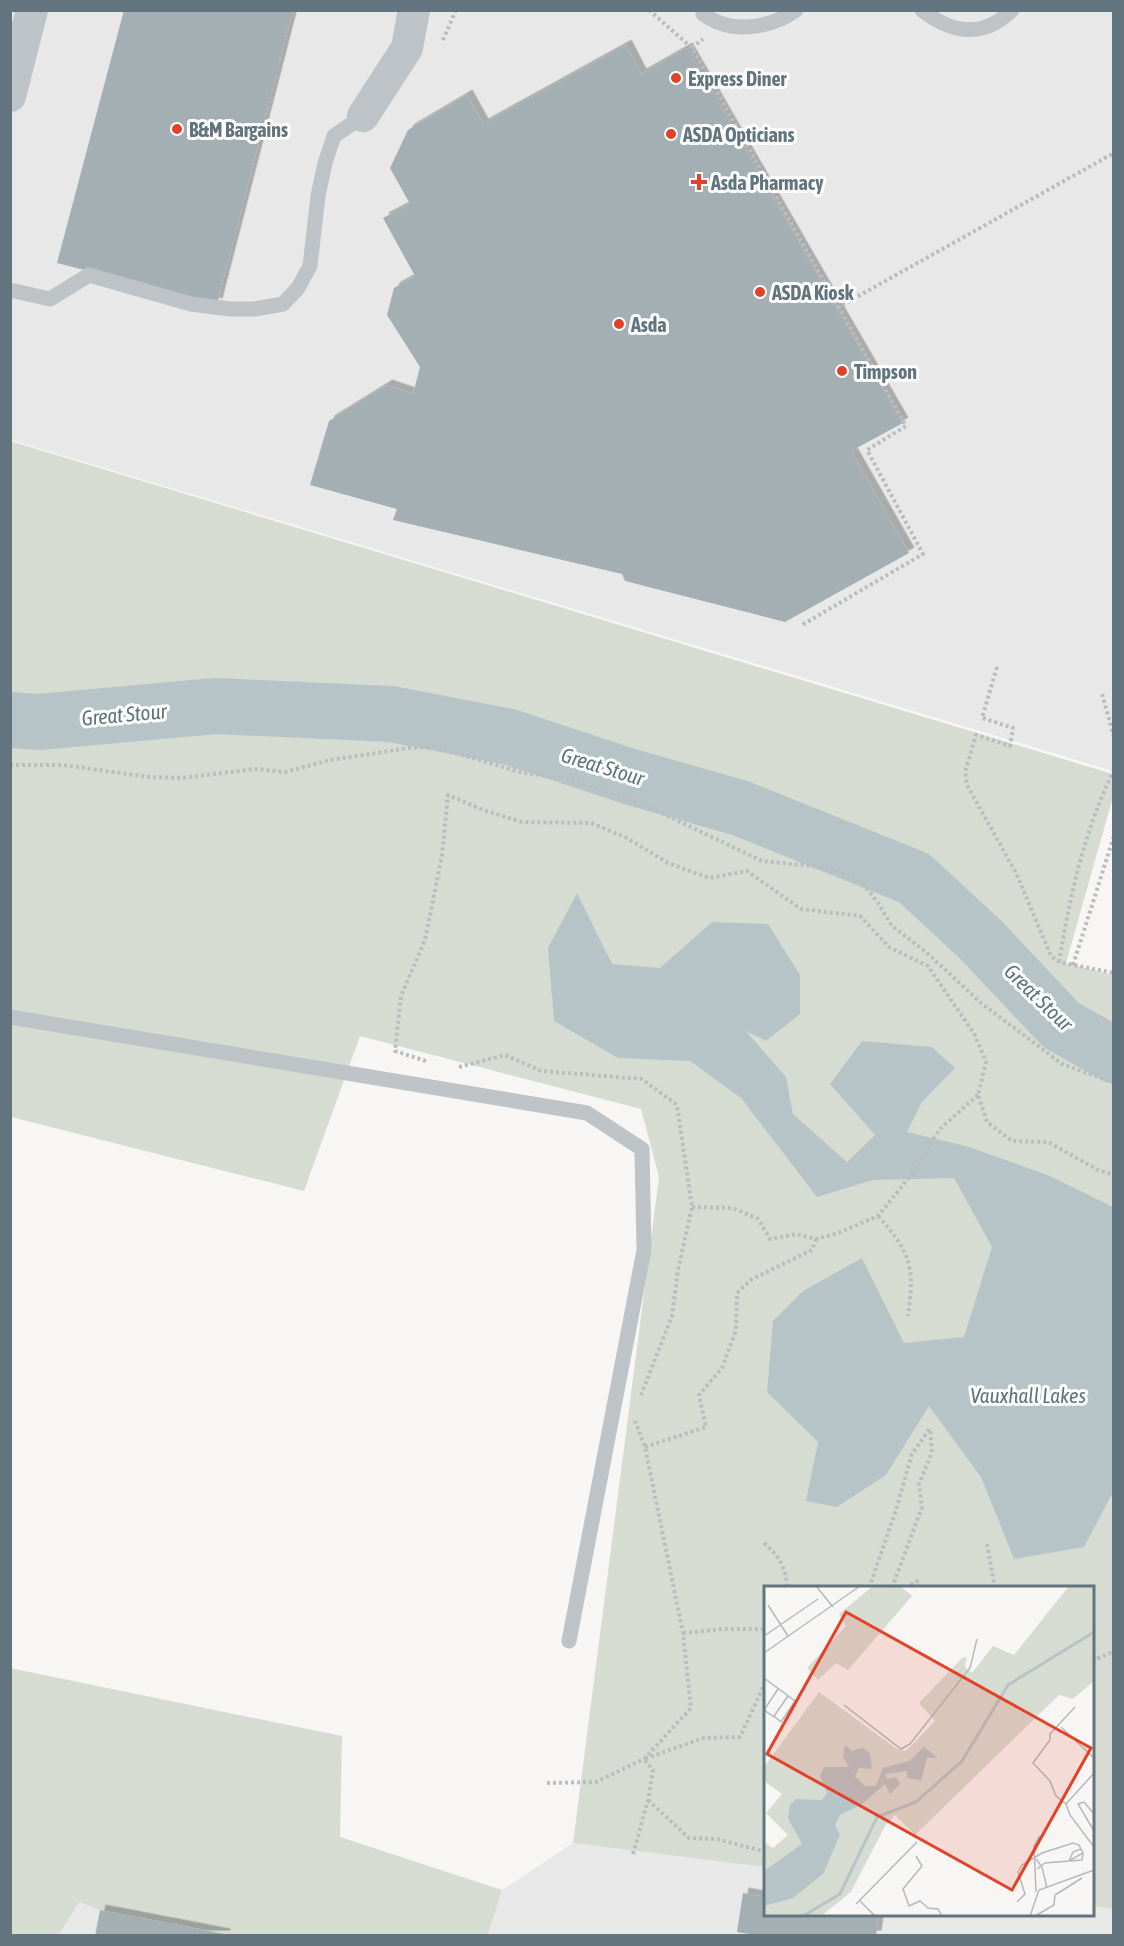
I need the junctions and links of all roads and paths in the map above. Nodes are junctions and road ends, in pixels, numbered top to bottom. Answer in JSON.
{"nodes":[{"id":1,"x":32,"y":10,"type":"edge"},
{"id":2,"x":414,"y":10,"type":"edge"},
{"id":3,"x":649,"y":10,"type":"edge"},
{"id":4,"x":796,"y":10,"type":"edge"},
{"id":5,"x":922,"y":10,"type":"edge"},
{"id":6,"x":1012,"y":10,"type":"edge"},
{"id":7,"x":703,"y":14,"type":"dead end"},
{"id":8,"x":10,"y":96,"type":"edge"},
{"id":9,"x":363,"y":116,"type":"joint"},
{"id":10,"x":1113,"y":153,"type":"edge"},
{"id":11,"x":10,"y":290,"type":"edge"},
{"id":12,"x":837,"y":308,"type":"junction"},
{"id":13,"x":802,"y":625,"type":"dead end"},
{"id":14,"x":997,"y":667,"type":"dead end"},
{"id":15,"x":1102,"y":694,"type":"dead end"},
{"id":16,"x":1113,"y":737,"type":"edge"},
{"id":17,"x":10,"y":765,"type":"edge"},
{"id":18,"x":1113,"y":770,"type":"edge"},
{"id":19,"x":1113,"y":836,"type":"edge"},
{"id":20,"x":1059,"y":962,"type":"junction"},
{"id":21,"x":1073,"y":965,"type":"junction"},
{"id":22,"x":1113,"y":972,"type":"edge"},
{"id":23,"x":10,"y":1017,"type":"edge"},
{"id":24,"x":433,"y":1063,"type":"dead end"},
{"id":25,"x":452,"y":1069,"type":"dead end"},
{"id":26,"x":1113,"y":1083,"type":"edge"},
{"id":27,"x":978,"y":1095,"type":"junction"},
{"id":28,"x":1113,"y":1175,"type":"edge"},
{"id":29,"x":692,"y":1208,"type":"junction"},
{"id":30,"x":878,"y":1216,"type":"junction"},
{"id":31,"x":816,"y":1239,"type":"junction"},
{"id":32,"x":908,"y":1316,"type":"dead end"},
{"id":33,"x":641,"y":1397,"type":"dead end"},
{"id":34,"x":633,"y":1414,"type":"dead end"},
{"id":35,"x":645,"y":1447,"type":"junction"},
{"id":36,"x":764,"y":1543,"type":"dead end"},
{"id":37,"x":987,"y":1544,"type":"dead end"},
{"id":38,"x":787,"y":1586,"type":"edge"},
{"id":39,"x":869,"y":1586,"type":"edge"},
{"id":40,"x":892,"y":1586,"type":"edge"},
{"id":41,"x":908,"y":1586,"type":"edge"},
{"id":42,"x":918,"y":1586,"type":"edge"},
{"id":43,"x":995,"y":1586,"type":"edge"},
{"id":44,"x":764,"y":1629,"type":"edge"},
{"id":45,"x":683,"y":1633,"type":"junction"},
{"id":46,"x":569,"y":1641,"type":"dead end"},
{"id":47,"x":1113,"y":1654,"type":"edge"},
{"id":48,"x":1095,"y":1660,"type":"edge"},
{"id":49,"x":764,"y":1684,"type":"edge"},
{"id":50,"x":644,"y":1759,"type":"junction"},
{"id":51,"x":547,"y":1783,"type":"dead end"},
{"id":52,"x":648,"y":1800,"type":"junction"},
{"id":53,"x":764,"y":1852,"type":"edge"},
{"id":54,"x":633,"y":1854,"type":"dead end"}],
"edges":[{"from":1,"to":8,"type":"street"},
{"from":2,"to":9,"type":"street"},
{"from":3,"to":12,"type":"path"},
{"from":4,"to":7,"type":"lane"},
{"from":5,"to":6,"type":"lane"},
{"from":9,"to":11,"type":"lane"},
{"from":10,"to":12,"type":"path"},
{"from":12,"to":13,"type":"path"},
{"from":14,"to":20,"type":"path"},
{"from":15,"to":16,"type":"path"},
{"from":17,"to":26,"type":"path"},
{"from":18,"to":20,"type":"path"},
{"from":19,"to":21,"type":"path"},
{"from":20,"to":21,"type":"path"},
{"from":21,"to":22,"type":"path"},
{"from":23,"to":46,"type":"lane"},
{"from":24,"to":27,"type":"path"},
{"from":25,"to":29,"type":"path"},
{"from":27,"to":28,"type":"path"},
{"from":27,"to":30,"type":"path"},
{"from":29,"to":31,"type":"path"},
{"from":29,"to":33,"type":"path"},
{"from":30,"to":31,"type":"path"},
{"from":30,"to":32,"type":"path"},
{"from":31,"to":35,"type":"path"},
{"from":34,"to":35,"type":"path"},
{"from":35,"to":45,"type":"path"},
{"from":36,"to":38,"type":"path"},
{"from":37,"to":43,"type":"path"},
{"from":39,"to":40,"type":"path"},
{"from":41,"to":42,"type":"path"},
{"from":44,"to":45,"type":"path"},
{"from":45,"to":50,"type":"path"},
{"from":47,"to":48,"type":"path"},
{"from":49,"to":50,"type":"path"},
{"from":50,"to":51,"type":"path"},
{"from":50,"to":52,"type":"path"},
{"from":52,"to":53,"type":"path"},
{"from":52,"to":54,"type":"path"}]}
